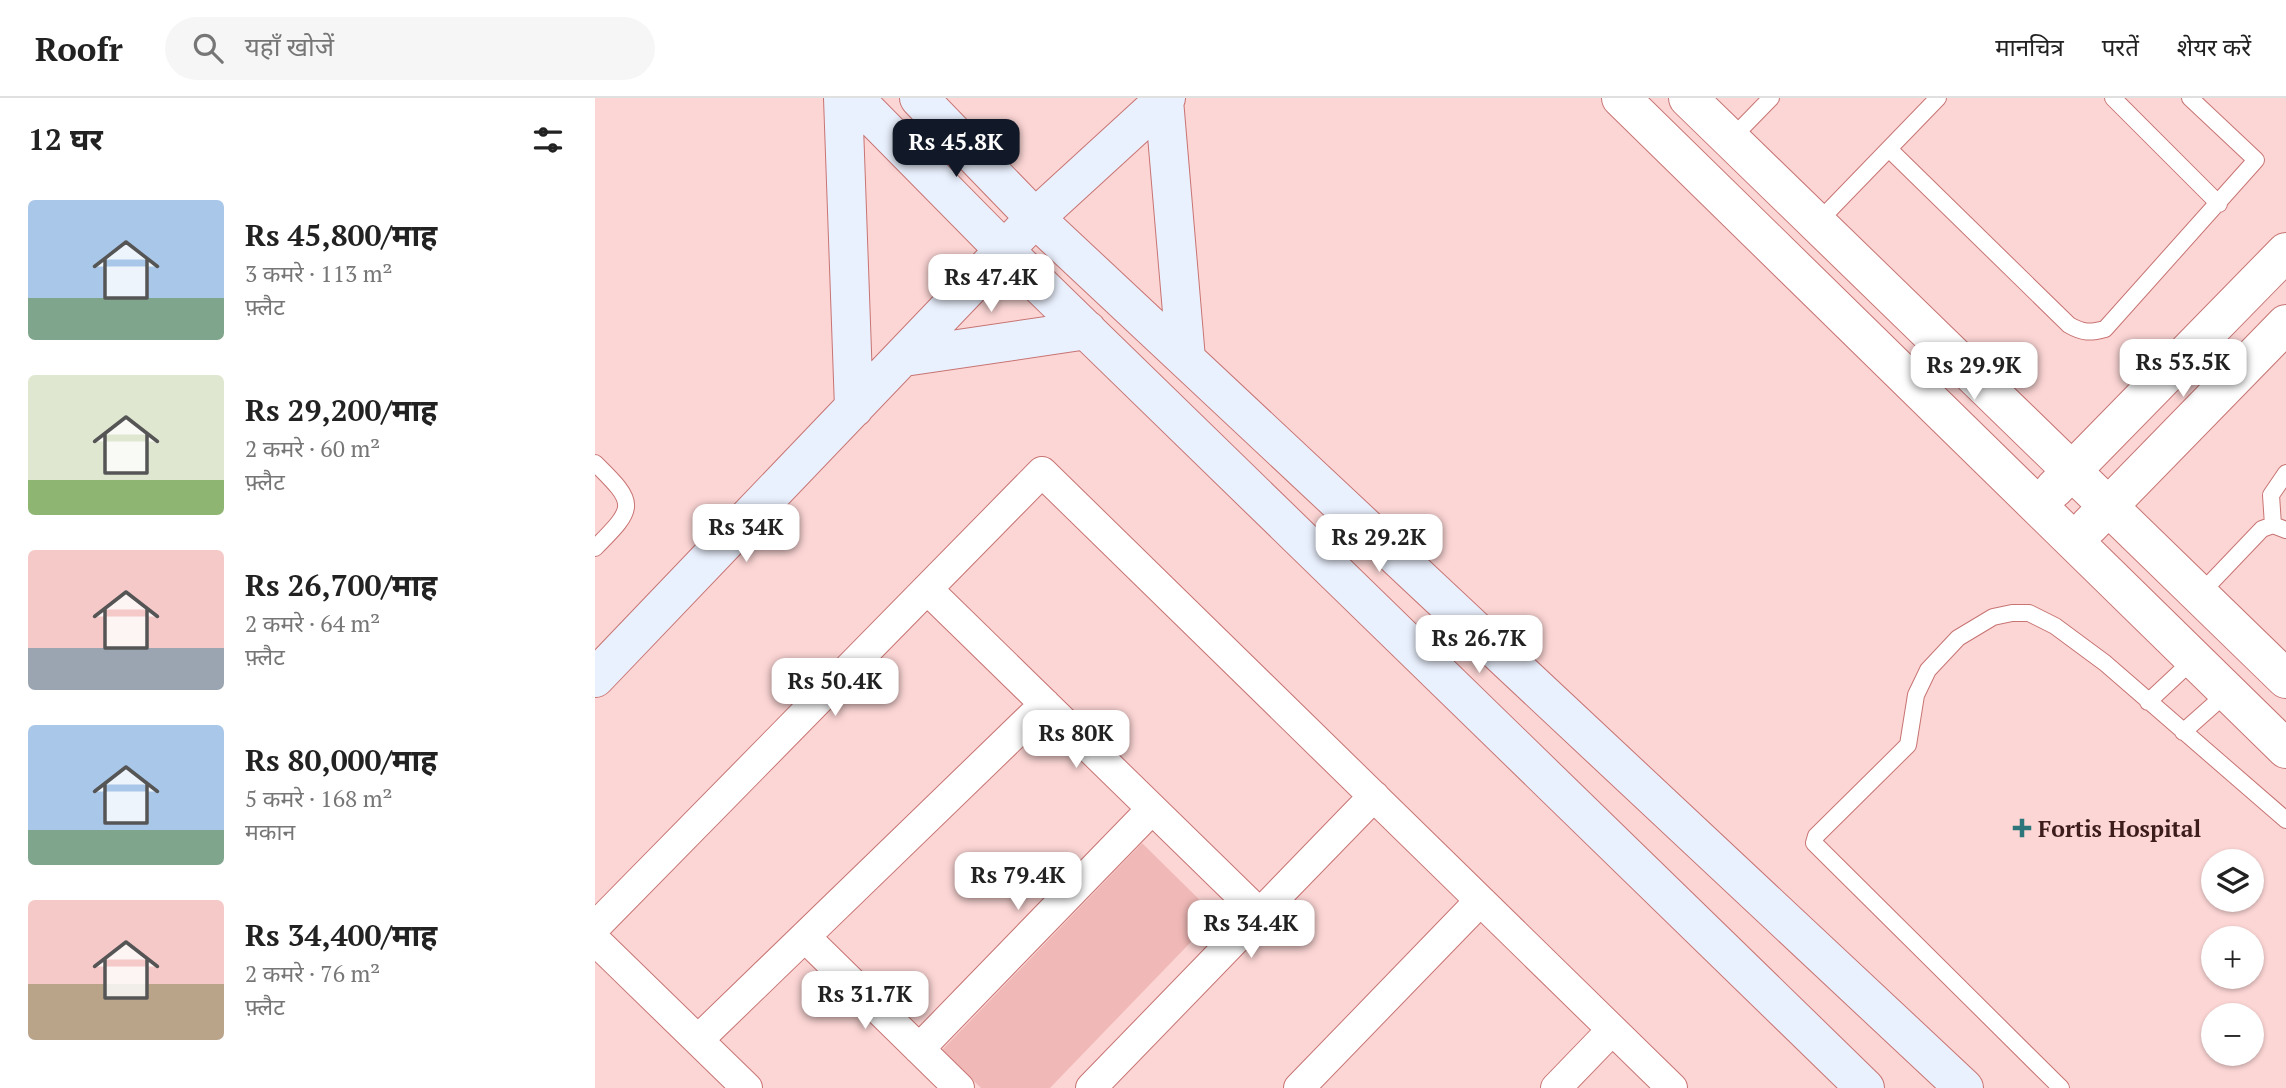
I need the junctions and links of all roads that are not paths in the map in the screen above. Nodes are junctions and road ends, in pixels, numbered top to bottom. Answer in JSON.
{"nodes":[{"id":1,"x":843,"y":98,"type":"edge"},
{"id":2,"x":855,"y":98,"type":"edge"},
{"id":3,"x":919,"y":98,"type":"edge"},
{"id":4,"x":1621,"y":98,"type":"edge"},
{"id":5,"x":1688,"y":98,"type":"edge"},
{"id":6,"x":1771,"y":98,"type":"edge"},
{"id":7,"x":1938,"y":98,"type":"edge"},
{"id":8,"x":2113,"y":98,"type":"edge"},
{"id":9,"x":2190,"y":98,"type":"edge"},
{"id":10,"x":1165,"y":99,"type":"edge"},
{"id":11,"x":1731,"y":140,"type":"junction"},
{"id":12,"x":1889,"y":149,"type":"junction"},
{"id":13,"x":2219,"y":204,"type":"junction"},
{"id":14,"x":1035,"y":218,"type":"junction"},
{"id":15,"x":1817,"y":223,"type":"junction"},
{"id":16,"x":1005,"y":251,"type":"junction"},
{"id":17,"x":2286,"y":252,"type":"edge"},
{"id":18,"x":2286,"y":324,"type":"edge"},
{"id":19,"x":1087,"y":330,"type":"junction"},
{"id":20,"x":904,"y":356,"type":"junction"},
{"id":21,"x":1186,"y":359,"type":"junction"},
{"id":22,"x":854,"y":408,"type":"junction"},
{"id":23,"x":595,"y":463,"type":"edge"},
{"id":24,"x":2072,"y":471,"type":"junction"},
{"id":25,"x":2286,"y":473,"type":"edge"},
{"id":26,"x":2038,"y":506,"type":"junction"},
{"id":27,"x":2108,"y":506,"type":"junction"},
{"id":28,"x":2279,"y":528,"type":"edge"},
{"id":29,"x":2074,"y":542,"type":"junction"},
{"id":30,"x":595,"y":548,"type":"edge"},
{"id":31,"x":927,"y":589,"type":"junction"},
{"id":32,"x":2199,"y":595,"type":"junction"},
{"id":33,"x":2194,"y":659,"type":"junction"},
{"id":34,"x":595,"y":678,"type":"edge"},
{"id":35,"x":2286,"y":679,"type":"edge"},
{"id":36,"x":2228,"y":692,"type":"junction"},
{"id":37,"x":2147,"y":702,"type":"junction"},
{"id":38,"x":1045,"y":704,"type":"junction"},
{"id":39,"x":2183,"y":732,"type":"junction"},
{"id":40,"x":2286,"y":749,"type":"edge"},
{"id":41,"x":1374,"y":796,"type":"junction"},
{"id":42,"x":1152,"y":809,"type":"junction"},
{"id":43,"x":2286,"y":820,"type":"edge"},
{"id":44,"x":1480,"y":901,"type":"junction"},
{"id":45,"x":1260,"y":914,"type":"junction"},
{"id":46,"x":595,"y":927,"type":"edge"},
{"id":47,"x":806,"y":938,"type":"junction"},
{"id":48,"x":595,"y":940,"type":"edge"},
{"id":49,"x":1612,"y":1030,"type":"junction"},
{"id":50,"x":698,"y":1040,"type":"junction"},
{"id":51,"x":919,"y":1049,"type":"junction"},
{"id":52,"x":747,"y":1088,"type":"edge"},
{"id":53,"x":959,"y":1088,"type":"edge"},
{"id":54,"x":1091,"y":1088,"type":"edge"},
{"id":55,"x":1299,"y":1088,"type":"edge"},
{"id":56,"x":1556,"y":1088,"type":"edge"},
{"id":57,"x":1672,"y":1088,"type":"edge"},
{"id":58,"x":1865,"y":1088,"type":"edge"},
{"id":59,"x":1964,"y":1088,"type":"edge"},
{"id":60,"x":2061,"y":1088,"type":"edge"}],
"edges":[{"from":1,"to":22,"type":"main road"},
{"from":2,"to":16,"type":"main road"},
{"from":3,"to":14,"type":"main road"},
{"from":4,"to":26,"type":"street"},
{"from":5,"to":11,"type":"street"},
{"from":6,"to":11,"type":"lane"},
{"from":7,"to":12,"type":"lane"},
{"from":8,"to":13,"type":"lane"},
{"from":9,"to":13,"type":"lane"},
{"from":10,"to":14,"type":"main road"},
{"from":10,"to":21,"type":"main road"},
{"from":11,"to":15,"type":"street"},
{"from":12,"to":13,"type":"lane"},
{"from":12,"to":15,"type":"lane"},
{"from":14,"to":16,"type":"main road"},
{"from":14,"to":21,"type":"main road"},
{"from":15,"to":24,"type":"street"},
{"from":16,"to":19,"type":"main road"},
{"from":16,"to":20,"type":"main road"},
{"from":17,"to":24,"type":"street"},
{"from":18,"to":27,"type":"street"},
{"from":19,"to":20,"type":"main road"},
{"from":19,"to":58,"type":"main road"},
{"from":20,"to":22,"type":"main road"},
{"from":21,"to":59,"type":"main road"},
{"from":22,"to":34,"type":"main road"},
{"from":23,"to":30,"type":"lane"},
{"from":24,"to":26,"type":"street"},
{"from":24,"to":27,"type":"street"},
{"from":25,"to":28,"type":"lane"},
{"from":26,"to":29,"type":"street"},
{"from":27,"to":29,"type":"street"},
{"from":27,"to":32,"type":"street"},
{"from":28,"to":32,"type":"lane"},
{"from":29,"to":33,"type":"street"},
{"from":31,"to":38,"type":"street"},
{"from":31,"to":41,"type":"street"},
{"from":31,"to":46,"type":"street"},
{"from":32,"to":35,"type":"street"},
{"from":33,"to":36,"type":"street"},
{"from":33,"to":37,"type":"lane"},
{"from":36,"to":39,"type":"lane"},
{"from":36,"to":40,"type":"street"},
{"from":37,"to":39,"type":"lane"},
{"from":37,"to":60,"type":"lane"},
{"from":38,"to":42,"type":"street"},
{"from":38,"to":47,"type":"street"},
{"from":39,"to":43,"type":"lane"},
{"from":41,"to":44,"type":"street"},
{"from":41,"to":45,"type":"street"},
{"from":42,"to":45,"type":"street"},
{"from":42,"to":51,"type":"street"},
{"from":44,"to":49,"type":"street"},
{"from":44,"to":55,"type":"street"},
{"from":45,"to":54,"type":"street"},
{"from":47,"to":50,"type":"street"},
{"from":47,"to":51,"type":"street"},
{"from":48,"to":50,"type":"street"},
{"from":49,"to":56,"type":"street"},
{"from":49,"to":57,"type":"street"},
{"from":50,"to":52,"type":"street"},
{"from":51,"to":53,"type":"street"}]}
